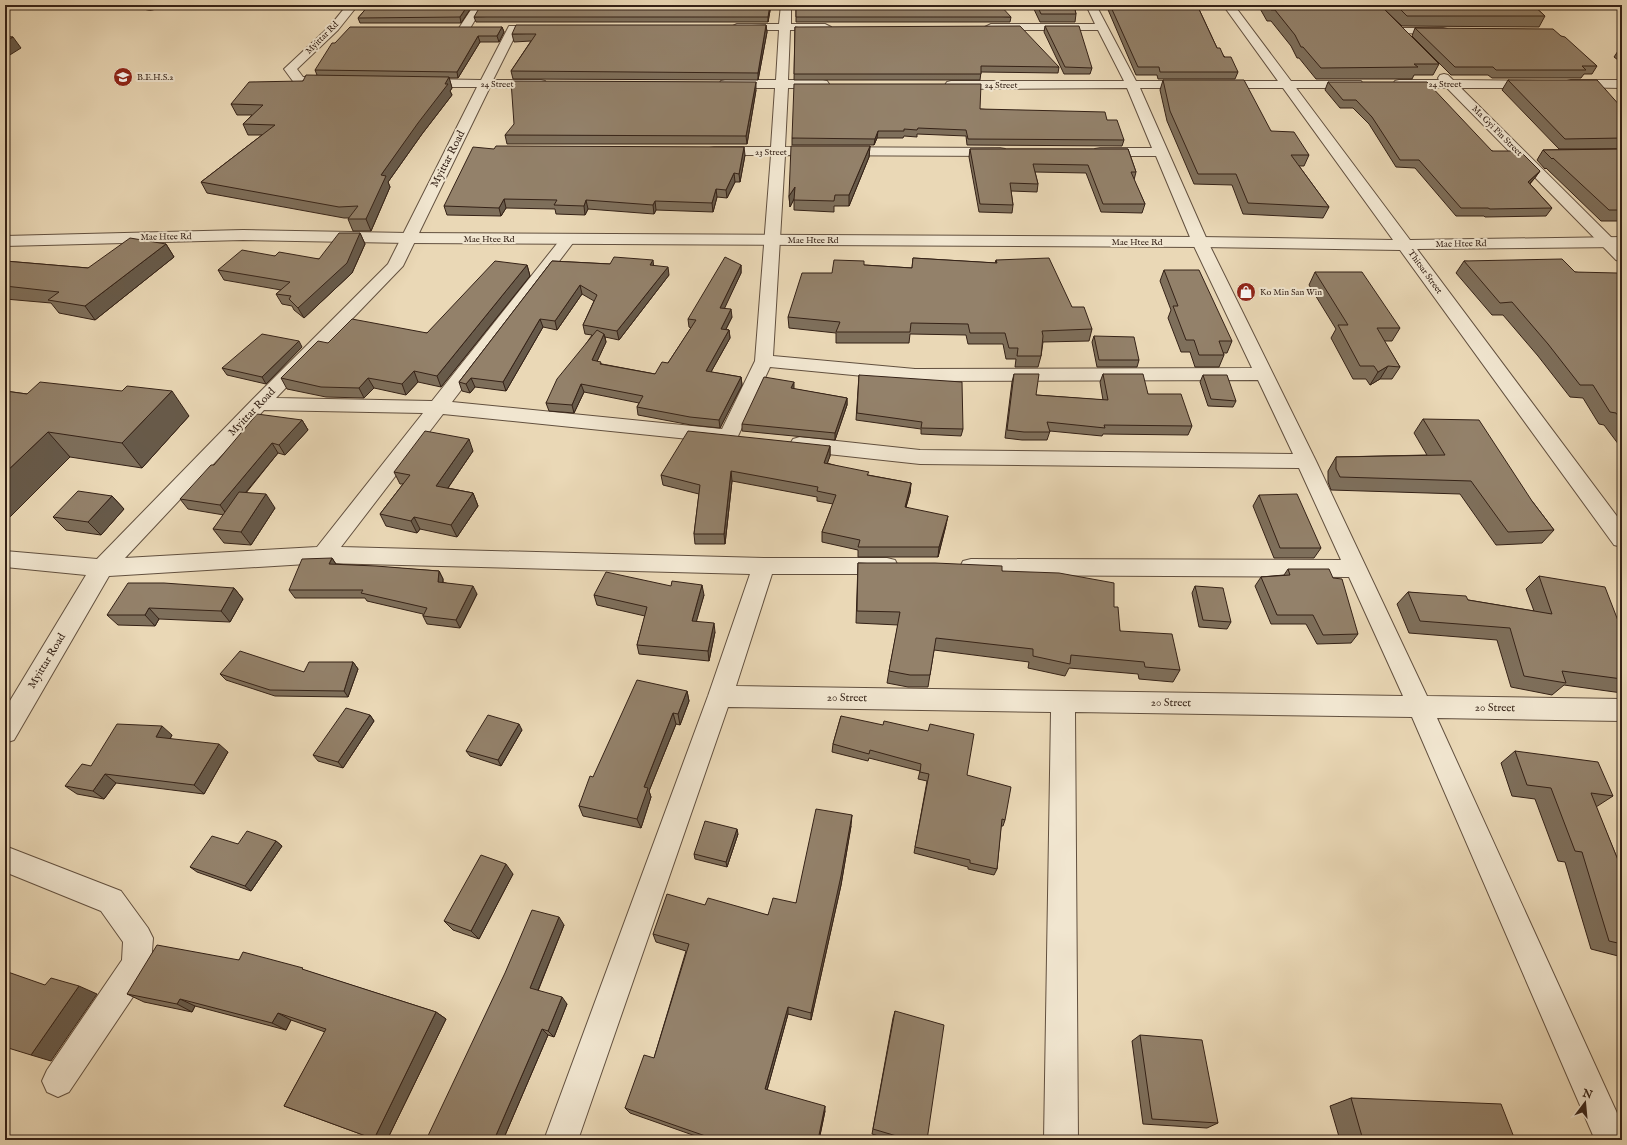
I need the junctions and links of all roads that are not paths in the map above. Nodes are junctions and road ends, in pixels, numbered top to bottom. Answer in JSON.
{"nodes":[{"id":1,"x":352,"y":5,"type":"edge"},
{"id":2,"x":479,"y":5,"type":"edge"},
{"id":3,"x":786,"y":5,"type":"edge"},
{"id":4,"x":1091,"y":5,"type":"edge"},
{"id":5,"x":1228,"y":5,"type":"edge"},
{"id":6,"x":1387,"y":21,"type":"edge"},
{"id":7,"x":729,"y":27,"type":"edge"},
{"id":8,"x":785,"y":27,"type":"junction"},
{"id":9,"x":833,"y":27,"type":"edge"},
{"id":10,"x":983,"y":27,"type":"edge"},
{"id":11,"x":1102,"y":27,"type":"junction"},
{"id":12,"x":334,"y":28,"type":"junction"},
{"id":13,"x":350,"y":28,"type":"edge"},
{"id":14,"x":479,"y":28,"type":"edge"},
{"id":15,"x":500,"y":28,"type":"edge"},
{"id":16,"x":1398,"y":31,"type":"junction"},
{"id":17,"x":1451,"y":32,"type":"edge"},
{"id":18,"x":1408,"y":42,"type":"edge"},
{"id":19,"x":1434,"y":68,"type":"edge"},
{"id":20,"x":346,"y":82,"type":"edge"},
{"id":21,"x":408,"y":83,"type":"edge"},
{"id":22,"x":485,"y":84,"type":"junction"},
{"id":23,"x":556,"y":84,"type":"edge"},
{"id":24,"x":712,"y":84,"type":"edge"},
{"id":25,"x":782,"y":84,"type":"junction"},
{"id":26,"x":838,"y":84,"type":"edge"},
{"id":27,"x":1286,"y":84,"type":"junction"},
{"id":28,"x":1372,"y":84,"type":"edge"},
{"id":29,"x":1388,"y":84,"type":"edge"},
{"id":30,"x":1450,"y":84,"type":"junction"},
{"id":31,"x":1544,"y":84,"type":"edge"},
{"id":32,"x":1560,"y":84,"type":"edge"},
{"id":33,"x":1622,"y":84,"type":"edge"},
{"id":34,"x":941,"y":85,"type":"edge"},
{"id":35,"x":1132,"y":86,"type":"junction"},
{"id":36,"x":699,"y":151,"type":"edge"},
{"id":37,"x":778,"y":152,"type":"junction"},
{"id":38,"x":1010,"y":152,"type":"edge"},
{"id":39,"x":1089,"y":152,"type":"edge"},
{"id":40,"x":1161,"y":152,"type":"junction"},
{"id":41,"x":1536,"y":154,"type":"dead end"},
{"id":42,"x":1521,"y":155,"type":"junction"},
{"id":43,"x":408,"y":238,"type":"junction"},
{"id":44,"x":568,"y":239,"type":"junction"},
{"id":45,"x":773,"y":240,"type":"junction"},
{"id":46,"x":5,"y":241,"type":"edge"},
{"id":47,"x":1200,"y":242,"type":"junction"},
{"id":48,"x":1615,"y":242,"type":"edge"},
{"id":49,"x":1405,"y":245,"type":"junction"},
{"id":50,"x":1622,"y":257,"type":"edge"},
{"id":51,"x":764,"y":361,"type":"junction"},
{"id":52,"x":1262,"y":374,"type":"junction"},
{"id":53,"x":258,"y":404,"type":"junction"},
{"id":54,"x":437,"y":407,"type":"junction"},
{"id":55,"x":782,"y":442,"type":"edge"},
{"id":56,"x":1306,"y":461,"type":"junction"},
{"id":57,"x":1622,"y":539,"type":"edge"},
{"id":58,"x":323,"y":555,"type":"junction"},
{"id":59,"x":5,"y":558,"type":"edge"},
{"id":60,"x":764,"y":566,"type":"junction"},
{"id":61,"x":908,"y":567,"type":"edge"},
{"id":62,"x":948,"y":567,"type":"edge"},
{"id":63,"x":102,"y":568,"type":"junction"},
{"id":64,"x":1356,"y":569,"type":"junction"},
{"id":65,"x":720,"y":696,"type":"junction"},
{"id":66,"x":1063,"y":701,"type":"junction"},
{"id":67,"x":1420,"y":707,"type":"junction"},
{"id":68,"x":1622,"y":710,"type":"edge"},
{"id":69,"x":5,"y":732,"type":"edge"},
{"id":70,"x":5,"y":859,"type":"edge"},
{"id":71,"x":58,"y":1081,"type":"dead end"},
{"id":72,"x":560,"y":1140,"type":"edge"},
{"id":73,"x":1061,"y":1140,"type":"edge"},
{"id":74,"x":1612,"y":1140,"type":"edge"}],
"edges":[{"from":1,"to":12,"type":"street","name":"Myittar Rd"},
{"from":2,"to":14,"type":"street"},
{"from":3,"to":8,"type":"street"},
{"from":4,"to":11,"type":"street"},
{"from":5,"to":27,"type":"street","name":"Thitsar Street"},
{"from":6,"to":16,"type":"street"},
{"from":7,"to":8,"type":"street"},
{"from":8,"to":9,"type":"street"},
{"from":8,"to":25,"type":"street"},
{"from":10,"to":11,"type":"street"},
{"from":11,"to":35,"type":"street"},
{"from":12,"to":13,"type":"street"},
{"from":12,"to":20,"type":"street","name":"Myittar Rd"},
{"from":15,"to":22,"type":"street","name":"Myittar Road"},
{"from":16,"to":17,"type":"street"},
{"from":16,"to":18,"type":"street"},
{"from":19,"to":30,"type":"street","name":"Ma Gyi Pin Street"},
{"from":21,"to":22,"type":"street","name":"24 Street"},
{"from":22,"to":23,"type":"street","name":"24 Street"},
{"from":22,"to":43,"type":"street","name":"Myittar Road"},
{"from":24,"to":25,"type":"street"},
{"from":25,"to":26,"type":"street"},
{"from":25,"to":37,"type":"street"},
{"from":27,"to":28,"type":"street","name":"24 Street"},
{"from":27,"to":35,"type":"street","name":"24 Street"},
{"from":27,"to":49,"type":"street","name":"Thitsar Street"},
{"from":29,"to":30,"type":"street","name":"24 Street"},
{"from":30,"to":31,"type":"street","name":"24 Street"},
{"from":30,"to":42,"type":"street","name":"Ma Gyi Pin Street"},
{"from":32,"to":33,"type":"street"},
{"from":34,"to":35,"type":"street","name":"24 Street"},
{"from":35,"to":40,"type":"street"},
{"from":36,"to":37,"type":"street","name":"23 Street"},
{"from":37,"to":38,"type":"street","name":"23 Street"},
{"from":37,"to":45,"type":"street"},
{"from":39,"to":40,"type":"street"},
{"from":40,"to":47,"type":"street"},
{"from":41,"to":42,"type":"street"},
{"from":42,"to":48,"type":"street","name":"Ma Gyi Pin Street"},
{"from":43,"to":44,"type":"street","name":"Mae Htee Rd"},
{"from":43,"to":46,"type":"street","name":"Mae Htee Rd"},
{"from":43,"to":53,"type":"street","name":"Myittar Road"},
{"from":44,"to":45,"type":"street","name":"Mae Htee Rd"},
{"from":44,"to":54,"type":"street"},
{"from":45,"to":47,"type":"street","name":"Mae Htee Rd"},
{"from":45,"to":51,"type":"street"},
{"from":47,"to":49,"type":"street","name":"Mae Htee Rd"},
{"from":47,"to":52,"type":"street"},
{"from":48,"to":49,"type":"street","name":"Mae Htee Rd"},
{"from":48,"to":50,"type":"street","name":"Ma Gyi Pin Street"},
{"from":49,"to":57,"type":"street","name":"Thitsar Street"},
{"from":51,"to":52,"type":"street"},
{"from":51,"to":54,"type":"street"},
{"from":52,"to":56,"type":"street"},
{"from":53,"to":54,"type":"street"},
{"from":53,"to":63,"type":"street","name":"Myittar Road"},
{"from":54,"to":58,"type":"street"},
{"from":55,"to":56,"type":"street"},
{"from":56,"to":64,"type":"street"},
{"from":58,"to":60,"type":"street"},
{"from":58,"to":63,"type":"street"},
{"from":59,"to":63,"type":"street"},
{"from":60,"to":61,"type":"street"},
{"from":60,"to":65,"type":"street"},
{"from":62,"to":64,"type":"street"},
{"from":63,"to":69,"type":"street","name":"Myittar Road"},
{"from":64,"to":67,"type":"street"},
{"from":65,"to":66,"type":"street","name":"20 Street"},
{"from":65,"to":72,"type":"street"},
{"from":66,"to":67,"type":"street","name":"20 Street"},
{"from":66,"to":73,"type":"street"},
{"from":67,"to":68,"type":"street","name":"20 Street"},
{"from":67,"to":74,"type":"street"},
{"from":70,"to":71,"type":"street"}]}
